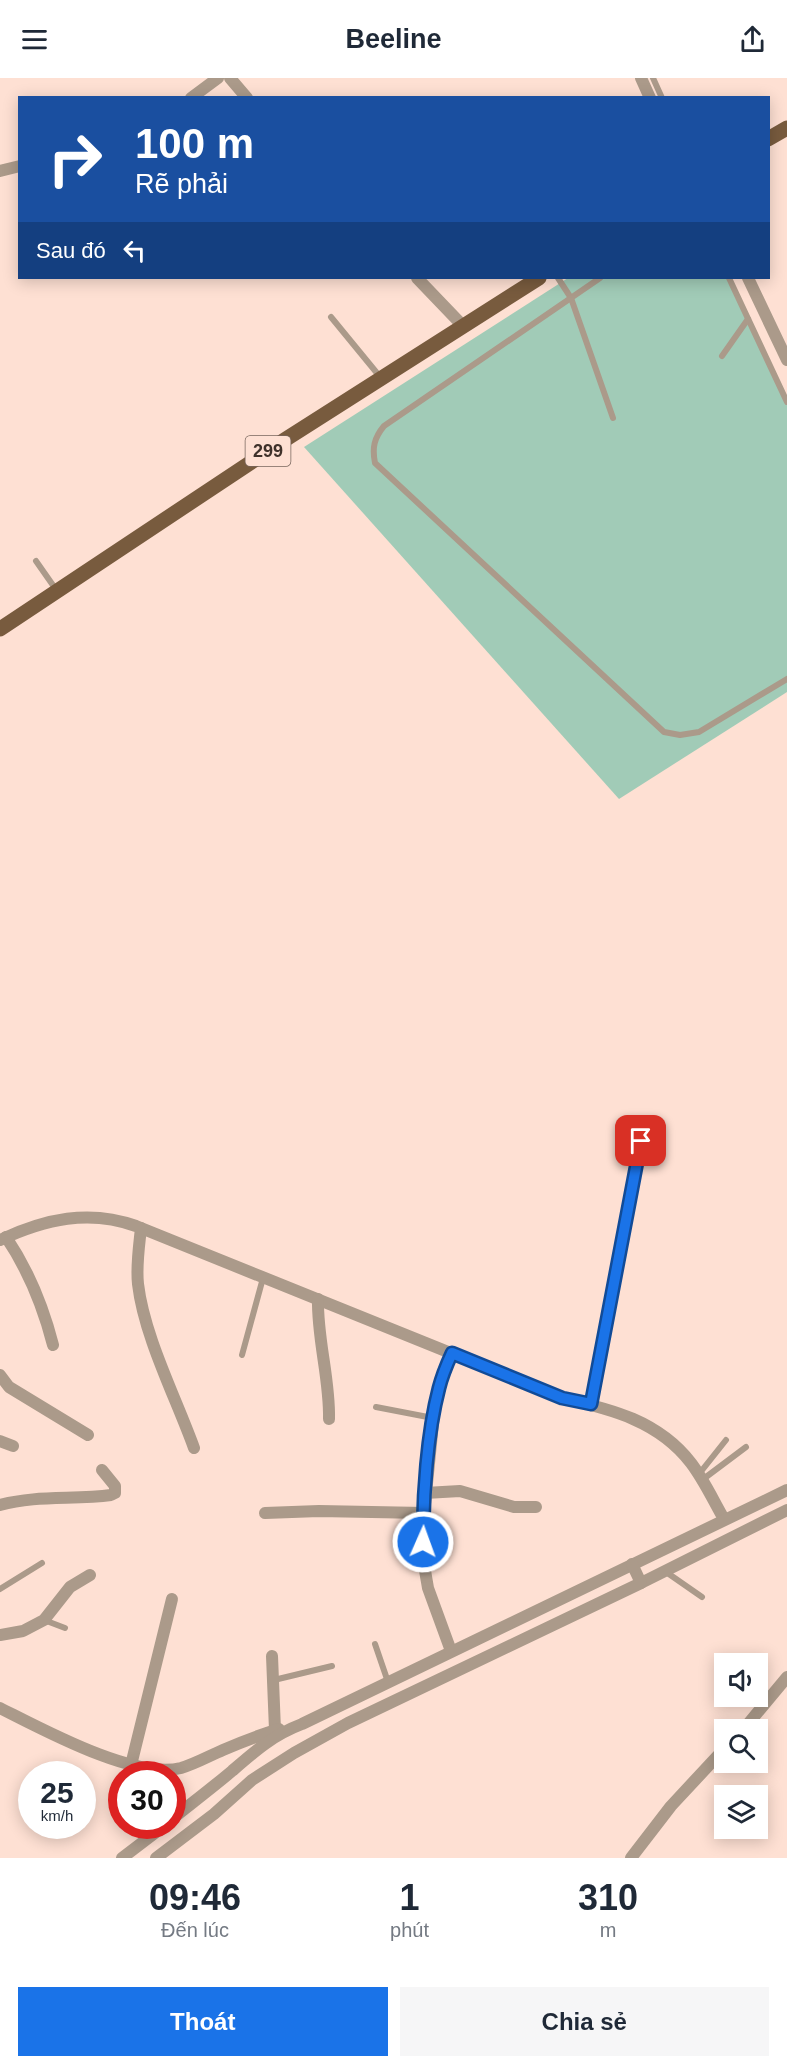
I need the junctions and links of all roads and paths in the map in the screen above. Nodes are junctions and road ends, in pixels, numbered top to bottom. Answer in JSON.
{"nodes":[{"id":1,"x":218,"y":78,"type":"edge"},
{"id":2,"x":230,"y":78,"type":"edge"},
{"id":3,"x":641,"y":78,"type":"edge"},
{"id":4,"x":653,"y":78,"type":"edge"},
{"id":5,"x":194,"y":96,"type":"edge"},
{"id":6,"x":245,"y":96,"type":"edge"},
{"id":7,"x":649,"y":96,"type":"edge"},
{"id":8,"x":661,"y":96,"type":"edge"},
{"id":9,"x":787,"y":128,"type":"edge"},
{"id":10,"x":770,"y":138,"type":"edge"},
{"id":11,"x":18,"y":166,"type":"edge"},
{"id":12,"x":0,"y":171,"type":"edge"},
{"id":13,"x":418,"y":279,"type":"edge"},
{"id":14,"x":537,"y":279,"type":"edge"},
{"id":15,"x":559,"y":279,"type":"edge"},
{"id":16,"x":599,"y":279,"type":"edge"},
{"id":17,"x":729,"y":279,"type":"edge"},
{"id":18,"x":748,"y":279,"type":"edge"},
{"id":19,"x":571,"y":298,"type":"junction"},
{"id":20,"x":331,"y":317,"type":"dead end"},
{"id":21,"x":748,"y":319,"type":"junction"},
{"id":22,"x":463,"y":326,"type":"junction"},
{"id":23,"x":722,"y":356,"type":"dead end"},
{"id":24,"x":787,"y":360,"type":"edge"},
{"id":25,"x":381,"y":378,"type":"junction"},
{"id":26,"x":787,"y":402,"type":"edge"},
{"id":27,"x":613,"y":418,"type":"dead end"},
{"id":28,"x":36,"y":561,"type":"dead end"},
{"id":29,"x":57,"y":591,"type":"junction"},
{"id":30,"x":0,"y":629,"type":"edge"},
{"id":31,"x":787,"y":679,"type":"edge"},
{"id":32,"x":641,"y":1141,"type":"dead end"},
{"id":33,"x":141,"y":1228,"type":"junction"},
{"id":34,"x":3,"y":1239,"type":"edge"},
{"id":35,"x":263,"y":1278,"type":"junction"},
{"id":36,"x":318,"y":1299,"type":"junction"},
{"id":37,"x":53,"y":1345,"type":"dead end"},
{"id":38,"x":452,"y":1353,"type":"junction"},
{"id":39,"x":242,"y":1355,"type":"dead end"},
{"id":40,"x":0,"y":1375,"type":"edge"},
{"id":41,"x":591,"y":1404,"type":"junction"},
{"id":42,"x":376,"y":1407,"type":"dead end"},
{"id":43,"x":433,"y":1418,"type":"junction"},
{"id":44,"x":329,"y":1419,"type":"dead end"},
{"id":45,"x":88,"y":1435,"type":"dead end"},
{"id":46,"x":726,"y":1440,"type":"dead end"},
{"id":47,"x":0,"y":1441,"type":"edge"},
{"id":48,"x":13,"y":1446,"type":"dead end"},
{"id":49,"x":746,"y":1447,"type":"dead end"},
{"id":50,"x":194,"y":1448,"type":"dead end"},
{"id":51,"x":102,"y":1470,"type":"dead end"},
{"id":52,"x":700,"y":1477,"type":"junction"},
{"id":53,"x":787,"y":1490,"type":"edge"},
{"id":54,"x":425,"y":1493,"type":"junction"},
{"id":55,"x":0,"y":1505,"type":"edge"},
{"id":56,"x":536,"y":1507,"type":"dead end"},
{"id":57,"x":787,"y":1510,"type":"edge"},
{"id":58,"x":265,"y":1513,"type":"dead end"},
{"id":59,"x":424,"y":1513,"type":"junction"},
{"id":60,"x":724,"y":1519,"type":"junction"},
{"id":61,"x":42,"y":1563,"type":"dead end"},
{"id":62,"x":665,"y":1571,"type":"junction"},
{"id":63,"x":637,"y":1574,"type":"junction"},
{"id":64,"x":90,"y":1575,"type":"dead end"},
{"id":65,"x":0,"y":1588,"type":"edge"},
{"id":66,"x":702,"y":1597,"type":"dead end"},
{"id":67,"x":172,"y":1599,"type":"dead end"},
{"id":68,"x":44,"y":1620,"type":"junction"},
{"id":69,"x":65,"y":1628,"type":"dead end"},
{"id":70,"x":0,"y":1635,"type":"edge"},
{"id":71,"x":375,"y":1644,"type":"dead end"},
{"id":72,"x":452,"y":1651,"type":"junction"},
{"id":73,"x":272,"y":1656,"type":"dead end"},
{"id":74,"x":332,"y":1666,"type":"dead end"},
{"id":75,"x":787,"y":1677,"type":"edge"},
{"id":76,"x":273,"y":1680,"type":"junction"},
{"id":77,"x":392,"y":1691,"type":"junction"},
{"id":78,"x":0,"y":1708,"type":"edge"},
{"id":79,"x":752,"y":1719,"type":"edge"},
{"id":80,"x":281,"y":1730,"type":"junction"},
{"id":81,"x":714,"y":1760,"type":"edge"},
{"id":82,"x":118,"y":1761,"type":"edge"},
{"id":83,"x":132,"y":1761,"type":"edge"},
{"id":84,"x":186,"y":1766,"type":"edge"},
{"id":85,"x":186,"y":1808,"type":"edge"},
{"id":86,"x":147,"y":1839,"type":"edge"},
{"id":87,"x":122,"y":1858,"type":"edge"},
{"id":88,"x":156,"y":1858,"type":"edge"},
{"id":89,"x":631,"y":1858,"type":"edge"}],
"edges":[{"from":1,"to":5,"type":"street"},
{"from":2,"to":6,"type":"street"},
{"from":3,"to":7,"type":"street"},
{"from":4,"to":8,"type":"lane"},
{"from":9,"to":10,"type":"main road"},
{"from":11,"to":12,"type":"street"},
{"from":13,"to":22,"type":"street"},
{"from":14,"to":22,"type":"main road","number":"299"},
{"from":15,"to":19,"type":"lane"},
{"from":16,"to":19,"type":"lane"},
{"from":17,"to":21,"type":"lane"},
{"from":18,"to":24,"type":"street"},
{"from":19,"to":27,"type":"lane"},
{"from":19,"to":31,"type":"lane"},
{"from":20,"to":25,"type":"lane"},
{"from":21,"to":23,"type":"lane"},
{"from":21,"to":26,"type":"lane"},
{"from":22,"to":25,"type":"main road","number":"299"},
{"from":25,"to":29,"type":"main road","number":"299"},
{"from":28,"to":29,"type":"lane"},
{"from":29,"to":30,"type":"main road","number":"299"},
{"from":32,"to":41,"type":"lane"},
{"from":33,"to":34,"type":"street"},
{"from":33,"to":35,"type":"street"},
{"from":33,"to":50,"type":"street"},
{"from":34,"to":37,"type":"street"},
{"from":35,"to":36,"type":"street"},
{"from":35,"to":39,"type":"lane"},
{"from":36,"to":38,"type":"street"},
{"from":36,"to":44,"type":"street"},
{"from":38,"to":41,"type":"street"},
{"from":38,"to":43,"type":"street"},
{"from":40,"to":45,"type":"street"},
{"from":41,"to":52,"type":"street"},
{"from":42,"to":43,"type":"lane"},
{"from":43,"to":54,"type":"street"},
{"from":46,"to":52,"type":"lane"},
{"from":47,"to":48,"type":"street"},
{"from":49,"to":52,"type":"lane"},
{"from":51,"to":55,"type":"street"},
{"from":52,"to":60,"type":"street"},
{"from":53,"to":60,"type":"street"},
{"from":54,"to":56,"type":"street"},
{"from":54,"to":59,"type":"street"},
{"from":57,"to":62,"type":"street"},
{"from":58,"to":59,"type":"street"},
{"from":59,"to":72,"type":"street"},
{"from":60,"to":63,"type":"street"},
{"from":61,"to":65,"type":"lane"},
{"from":62,"to":63,"type":"street"},
{"from":62,"to":66,"type":"lane"},
{"from":63,"to":72,"type":"street"},
{"from":63,"to":77,"type":"street"},
{"from":64,"to":68,"type":"street"},
{"from":67,"to":83,"type":"street"},
{"from":68,"to":69,"type":"lane"},
{"from":68,"to":70,"type":"street"},
{"from":71,"to":77,"type":"lane"},
{"from":72,"to":77,"type":"street"},
{"from":73,"to":76,"type":"street"},
{"from":74,"to":76,"type":"lane"},
{"from":75,"to":79,"type":"street"},
{"from":76,"to":80,"type":"street"},
{"from":77,"to":80,"type":"street"},
{"from":77,"to":88,"type":"street"},
{"from":78,"to":82,"type":"street"},
{"from":80,"to":84,"type":"street"},
{"from":80,"to":85,"type":"street"},
{"from":81,"to":89,"type":"street"},
{"from":86,"to":87,"type":"street"}]}
